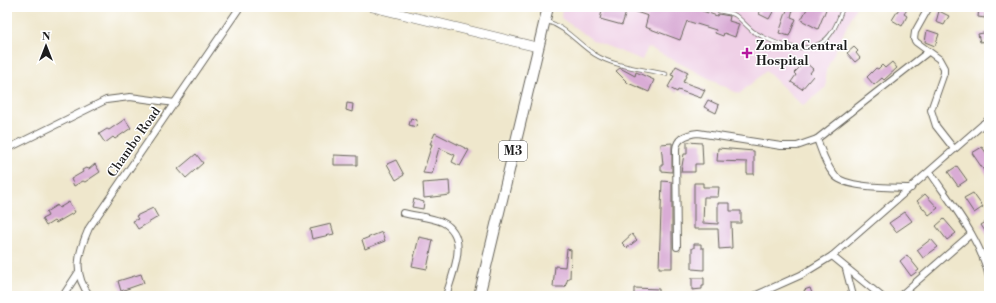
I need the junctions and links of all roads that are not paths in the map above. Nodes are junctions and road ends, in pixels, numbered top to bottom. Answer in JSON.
{"nodes":[{"id":1,"x":240,"y":7,"type":"edge"},
{"id":2,"x":372,"y":7,"type":"edge"},
{"id":3,"x":548,"y":7,"type":"edge"},
{"id":4,"x":710,"y":7,"type":"edge"},
{"id":5,"x":843,"y":7,"type":"edge"},
{"id":6,"x":929,"y":7,"type":"edge"},
{"id":7,"x":544,"y":20,"type":"junction"},
{"id":8,"x":537,"y":48,"type":"junction"},
{"id":9,"x":928,"y":52,"type":"junction"},
{"id":10,"x":666,"y":74,"type":"dead end"},
{"id":11,"x":175,"y":103,"type":"junction"},
{"id":12,"x":986,"y":121,"type":"edge"},
{"id":13,"x":989,"y":132,"type":"edge"},
{"id":14,"x":817,"y":139,"type":"junction"},
{"id":15,"x":7,"y":149,"type":"edge"},
{"id":16,"x":954,"y":149,"type":"junction"},
{"id":17,"x":930,"y":172,"type":"junction"},
{"id":18,"x":911,"y":188,"type":"junction"},
{"id":19,"x":403,"y":213,"type":"dead end"},
{"id":20,"x":971,"y":234,"type":"junction"},
{"id":21,"x":677,"y":247,"type":"dead end"},
{"id":22,"x":832,"y":256,"type":"junction"},
{"id":23,"x":846,"y":269,"type":"junction"},
{"id":24,"x":78,"y":273,"type":"junction"},
{"id":25,"x":989,"y":277,"type":"edge"},
{"id":26,"x":63,"y":296,"type":"edge"},
{"id":27,"x":90,"y":296,"type":"edge"},
{"id":28,"x":446,"y":296,"type":"edge"},
{"id":29,"x":479,"y":296,"type":"edge"},
{"id":30,"x":754,"y":296,"type":"edge"},
{"id":31,"x":853,"y":296,"type":"edge"},
{"id":32,"x":881,"y":296,"type":"edge"},
{"id":33,"x":900,"y":296,"type":"edge"}],
"edges":[{"from":1,"to":11,"type":"street","name":"Chambo Road"},
{"from":2,"to":8,"type":"main road"},
{"from":3,"to":7,"type":"highway","number":"M3"},
{"from":4,"to":5,"type":"lane"},
{"from":6,"to":9,"type":"street"},
{"from":7,"to":8,"type":"highway","number":"M3"},
{"from":7,"to":10,"type":"lane"},
{"from":8,"to":29,"type":"highway","number":"M3"},
{"from":9,"to":14,"type":"street"},
{"from":9,"to":16,"type":"street"},
{"from":11,"to":15,"type":"street"},
{"from":11,"to":24,"type":"street","name":"Chambo Road"},
{"from":12,"to":13,"type":"street"},
{"from":12,"to":16,"type":"street"},
{"from":14,"to":18,"type":"street"},
{"from":14,"to":21,"type":"street"},
{"from":16,"to":17,"type":"street"},
{"from":17,"to":18,"type":"street"},
{"from":17,"to":20,"type":"street"},
{"from":18,"to":22,"type":"street"},
{"from":19,"to":28,"type":"street"},
{"from":20,"to":25,"type":"street"},
{"from":20,"to":33,"type":"street"},
{"from":22,"to":23,"type":"street"},
{"from":22,"to":30,"type":"street"},
{"from":23,"to":31,"type":"street"},
{"from":23,"to":32,"type":"street"},
{"from":24,"to":26,"type":"street","name":"Chambo Road"},
{"from":24,"to":27,"type":"street"}]}
